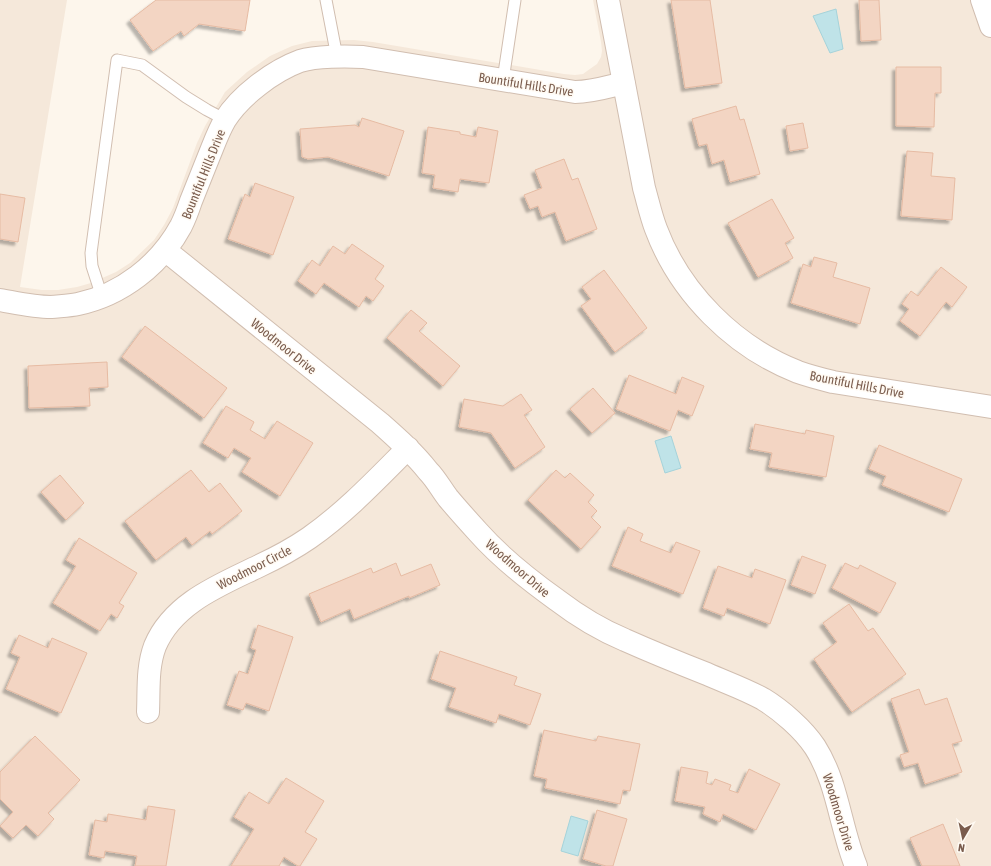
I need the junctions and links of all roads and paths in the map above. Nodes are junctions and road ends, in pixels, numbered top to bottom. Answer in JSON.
{"nodes":[{"id":1,"x":326,"y":0,"type":"edge"},
{"id":2,"x":515,"y":0,"type":"edge"},
{"id":3,"x":608,"y":0,"type":"edge"},
{"id":4,"x":982,"y":0,"type":"edge"},
{"id":5,"x":991,"y":26,"type":"edge"},
{"id":6,"x":337,"y":57,"type":"junction"},
{"id":7,"x":502,"y":80,"type":"junction"},
{"id":8,"x":624,"y":83,"type":"junction"},
{"id":9,"x":226,"y":120,"type":"junction"},
{"id":10,"x":165,"y":250,"type":"junction"},
{"id":11,"x":102,"y":297,"type":"junction"},
{"id":12,"x":0,"y":300,"type":"edge"},
{"id":13,"x":991,"y":408,"type":"edge"},
{"id":14,"x":408,"y":448,"type":"junction"},
{"id":15,"x":148,"y":712,"type":"dead end"},
{"id":16,"x":856,"y":866,"type":"edge"}],
"edges":[{"from":1,"to":6,"type":"lane"},
{"from":2,"to":7,"type":"lane"},
{"from":3,"to":8,"type":"street"},
{"from":4,"to":5,"type":"street"},
{"from":6,"to":7,"type":"street","name":"Bountiful Hills Drive"},
{"from":6,"to":9,"type":"street","name":"Bountiful Hills Drive"},
{"from":7,"to":8,"type":"street","name":"Bountiful Hills Drive"},
{"from":8,"to":13,"type":"street","name":"Bountiful Hills Drive"},
{"from":9,"to":10,"type":"street","name":"Bountiful Hills Drive"},
{"from":9,"to":11,"type":"lane"},
{"from":10,"to":11,"type":"street","name":"Bountiful Hills Drive"},
{"from":10,"to":14,"type":"street","name":"Woodmoor Drive"},
{"from":11,"to":12,"type":"street","name":"Bountiful Hills Drive"},
{"from":14,"to":15,"type":"street","name":"Woodmoor Circle"},
{"from":14,"to":16,"type":"street","name":"Woodmoor Drive"}]}
